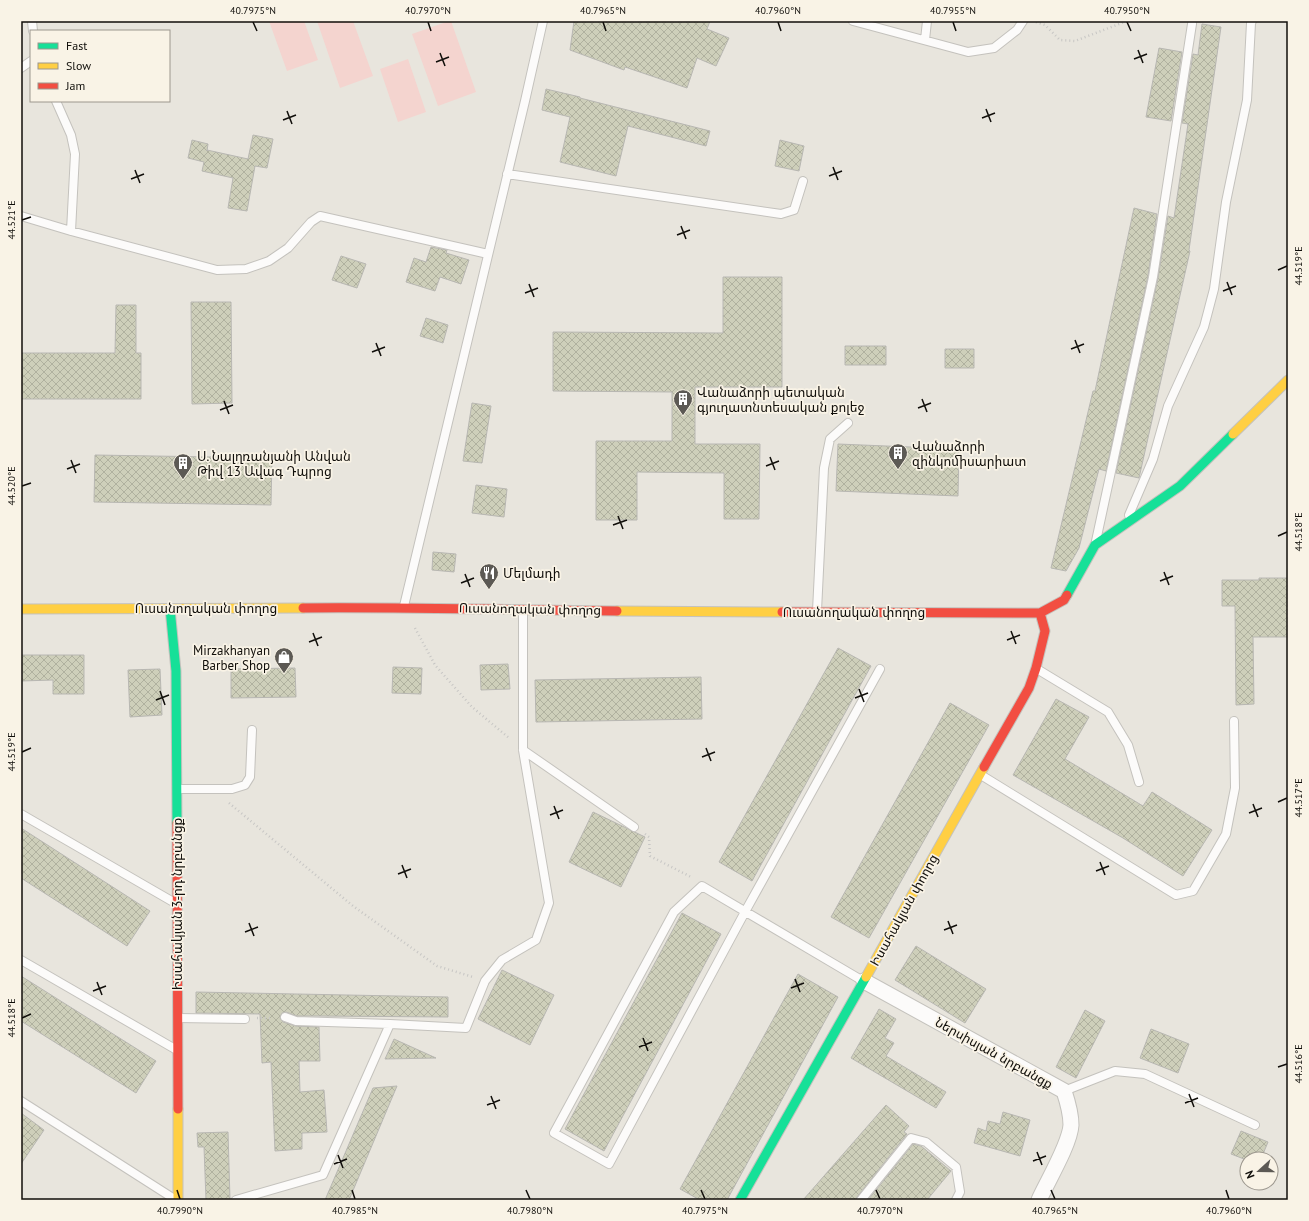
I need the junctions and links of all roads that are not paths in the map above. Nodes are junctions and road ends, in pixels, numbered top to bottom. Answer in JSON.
{"nodes":[{"id":1,"x":543,"y":21,"type":"edge"},
{"id":2,"x":853,"y":21,"type":"edge"},
{"id":3,"x":928,"y":21,"type":"edge"},
{"id":4,"x":1023,"y":21,"type":"edge"},
{"id":5,"x":1252,"y":21,"type":"edge"},
{"id":6,"x":1192,"y":24,"type":"dead end"},
{"id":7,"x":925,"y":40,"type":"junction"},
{"id":8,"x":30,"y":62,"type":"edge"},
{"id":9,"x":21,"y":68,"type":"edge"},
{"id":10,"x":56,"y":102,"type":"edge"},
{"id":11,"x":508,"y":174,"type":"junction"},
{"id":12,"x":803,"y":181,"type":"dead end"},
{"id":13,"x":21,"y":216,"type":"edge"},
{"id":14,"x":71,"y":231,"type":"junction"},
{"id":15,"x":488,"y":254,"type":"junction"},
{"id":16,"x":1288,"y":380,"type":"edge"},
{"id":17,"x":848,"y":423,"type":"dead end"},
{"id":18,"x":1124,"y":525,"type":"junction"},
{"id":19,"x":1095,"y":545,"type":"junction"},
{"id":20,"x":404,"y":607,"type":"junction"},
{"id":21,"x":170,"y":608,"type":"junction"},
{"id":22,"x":21,"y":609,"type":"edge"},
{"id":23,"x":523,"y":610,"type":"junction"},
{"id":24,"x":817,"y":612,"type":"junction"},
{"id":25,"x":1040,"y":613,"type":"junction"},
{"id":26,"x":1036,"y":668,"type":"junction"},
{"id":27,"x":880,"y":669,"type":"dead end"},
{"id":28,"x":1234,"y":721,"type":"dead end"},
{"id":29,"x":252,"y":730,"type":"dead end"},
{"id":30,"x":523,"y":750,"type":"junction"},
{"id":31,"x":980,"y":775,"type":"junction"},
{"id":32,"x":1138,"y":782,"type":"dead end"},
{"id":33,"x":177,"y":789,"type":"junction"},
{"id":34,"x":21,"y":814,"type":"edge"},
{"id":35,"x":634,"y":827,"type":"road end"},
{"id":36,"x":177,"y":904,"type":"junction"},
{"id":37,"x":746,"y":910,"type":"junction"},
{"id":38,"x":21,"y":960,"type":"edge"},
{"id":39,"x":864,"y":982,"type":"junction"},
{"id":40,"x":280,"y":1017,"type":"road end"},
{"id":41,"x":178,"y":1018,"type":"junction"},
{"id":42,"x":245,"y":1019,"type":"road end"},
{"id":43,"x":390,"y":1024,"type":"junction"},
{"id":44,"x":178,"y":1050,"type":"junction"},
{"id":45,"x":1064,"y":1091,"type":"junction"},
{"id":46,"x":21,"y":1101,"type":"edge"},
{"id":47,"x":1255,"y":1125,"type":"dead end"},
{"id":48,"x":177,"y":1200,"type":"edge"},
{"id":49,"x":236,"y":1200,"type":"edge"},
{"id":50,"x":740,"y":1200,"type":"edge"},
{"id":51,"x":861,"y":1200,"type":"edge"},
{"id":52,"x":956,"y":1200,"type":"edge"},
{"id":53,"x":1038,"y":1200,"type":"edge"}],
"edges":[{"from":1,"to":11,"type":"lane"},
{"from":2,"to":7,"type":"lane"},
{"from":3,"to":7,"type":"lane"},
{"from":4,"to":7,"type":"lane"},
{"from":5,"to":18,"type":"lane"},
{"from":6,"to":19,"type":"lane"},
{"from":8,"to":9,"type":"lane"},
{"from":10,"to":14,"type":"lane"},
{"from":11,"to":12,"type":"lane"},
{"from":11,"to":15,"type":"lane"},
{"from":13,"to":14,"type":"lane"},
{"from":14,"to":15,"type":"lane"},
{"from":15,"to":20,"type":"lane"},
{"from":16,"to":18,"type":"street"},
{"from":17,"to":24,"type":"lane"},
{"from":18,"to":19,"type":"street"},
{"from":19,"to":25,"type":"street"},
{"from":20,"to":21,"type":"street","name":"Ուսանողական փողոց"},
{"from":20,"to":23,"type":"street","name":"Ուսանողական փողոց"},
{"from":21,"to":22,"type":"street","name":"Ուսանողական փողոց"},
{"from":21,"to":33,"type":"street","name":"Իսահակյան 3-րդ նրբանցք"},
{"from":23,"to":24,"type":"street","name":"Ուսանողական փողոց"},
{"from":23,"to":30,"type":"lane"},
{"from":24,"to":25,"type":"street","name":"Ուսանողական փողոց"},
{"from":25,"to":26,"type":"street","name":"Իսահակյան փողոց"},
{"from":26,"to":31,"type":"street","name":"Իսահակյան փողոց"},
{"from":26,"to":32,"type":"lane"},
{"from":27,"to":37,"type":"lane"},
{"from":28,"to":31,"type":"lane"},
{"from":29,"to":33,"type":"lane"},
{"from":30,"to":35,"type":"lane"},
{"from":30,"to":43,"type":"lane"},
{"from":31,"to":39,"type":"street","name":"Իսահակյան փողոց"},
{"from":33,"to":36,"type":"street","name":"Իսահակյան 3-րդ նրբանցք"},
{"from":34,"to":36,"type":"lane"},
{"from":36,"to":41,"type":"street","name":"Իսահակյան 3-րդ նրբանցք"},
{"from":37,"to":37,"type":"lane"},
{"from":37,"to":39,"type":"lane"},
{"from":38,"to":44,"type":"lane"},
{"from":39,"to":45,"type":"street","name":"Ներսիսյան նրբանցք"},
{"from":39,"to":50,"type":"street","name":"Իսահակյան փողոց"},
{"from":40,"to":43,"type":"lane"},
{"from":41,"to":42,"type":"lane"},
{"from":41,"to":44,"type":"street","name":"Իսահակյան 3-րդ նրբանցք"},
{"from":43,"to":49,"type":"lane"},
{"from":44,"to":48,"type":"street","name":"Իսահակյան 3-րդ նրբանցք"},
{"from":45,"to":47,"type":"lane"},
{"from":45,"to":53,"type":"street","name":"Ներսիսյան նրբանցք"},
{"from":46,"to":48,"type":"lane"},
{"from":51,"to":52,"type":"lane"}]}
